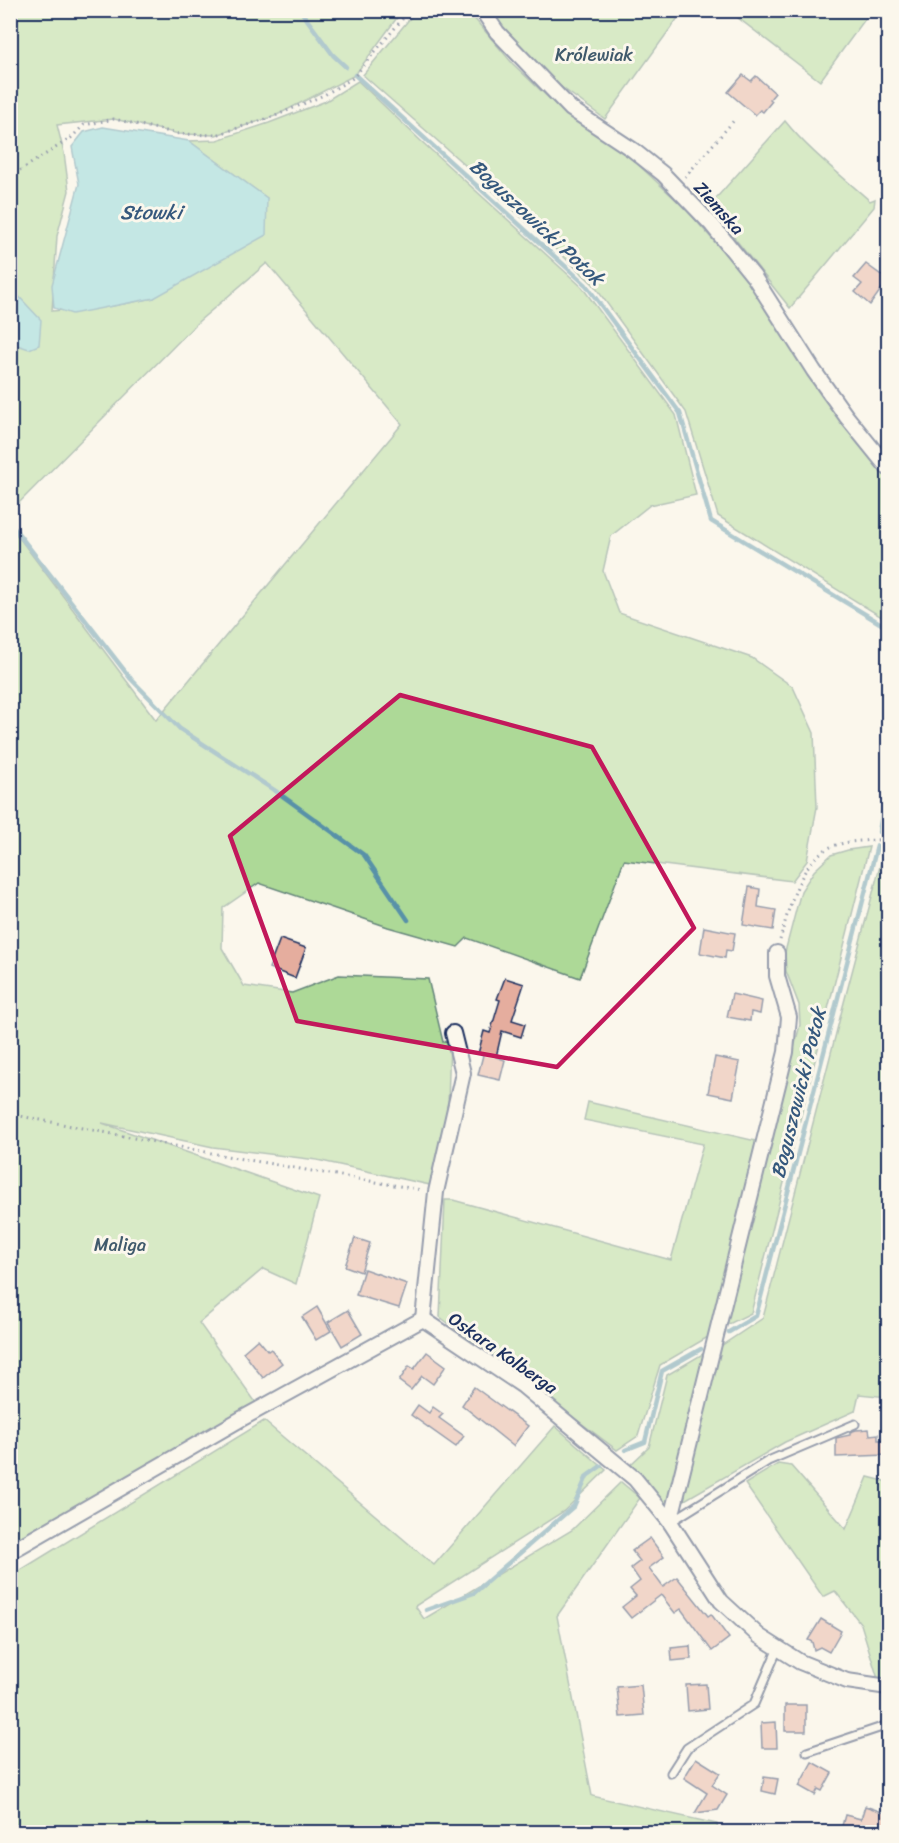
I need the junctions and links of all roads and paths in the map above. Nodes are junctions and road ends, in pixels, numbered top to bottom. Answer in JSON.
{"nodes":[{"id":1,"x":410,"y":10,"type":"edge"},
{"id":2,"x":482,"y":10,"type":"edge"},
{"id":3,"x":736,"y":118,"type":"dead end"},
{"id":4,"x":10,"y":177,"type":"edge"},
{"id":5,"x":676,"y":187,"type":"junction"},
{"id":6,"x":888,"y":468,"type":"edge"},
{"id":7,"x":888,"y":839,"type":"edge"},
{"id":8,"x":777,"y":953,"type":"joint"},
{"id":9,"x":453,"y":1033,"type":"dead end"},
{"id":10,"x":10,"y":1114,"type":"edge"},
{"id":11,"x":436,"y":1192,"type":"junction"},
{"id":12,"x":423,"y":1319,"type":"junction"},
{"id":13,"x":855,"y":1424,"type":"dead end"},
{"id":14,"x":670,"y":1522,"type":"junction"},
{"id":15,"x":10,"y":1552,"type":"edge"},
{"id":16,"x":778,"y":1648,"type":"junction"},
{"id":17,"x":888,"y":1687,"type":"edge"},
{"id":18,"x":888,"y":1725,"type":"edge"},
{"id":19,"x":807,"y":1752,"type":"dead end"},
{"id":20,"x":671,"y":1773,"type":"dead end"}],
"edges":[{"from":1,"to":4,"type":"path"},
{"from":2,"to":5,"type":"street","name":"Ziemska"},
{"from":3,"to":5,"type":"path"},
{"from":5,"to":6,"type":"street","name":"Ziemska"},
{"from":7,"to":8,"type":"path"},
{"from":8,"to":14,"type":"street"},
{"from":9,"to":11,"type":"street"},
{"from":10,"to":11,"type":"path"},
{"from":11,"to":12,"type":"street"},
{"from":12,"to":14,"type":"street","name":"Oskara Kolberga"},
{"from":12,"to":15,"type":"street","name":"Oskara Kolberga"},
{"from":13,"to":14,"type":"lane"},
{"from":14,"to":16,"type":"street","name":"Oskara Kolberga"},
{"from":16,"to":17,"type":"street","name":"Oskara Kolberga"},
{"from":16,"to":20,"type":"lane"},
{"from":18,"to":19,"type":"lane"}]}
